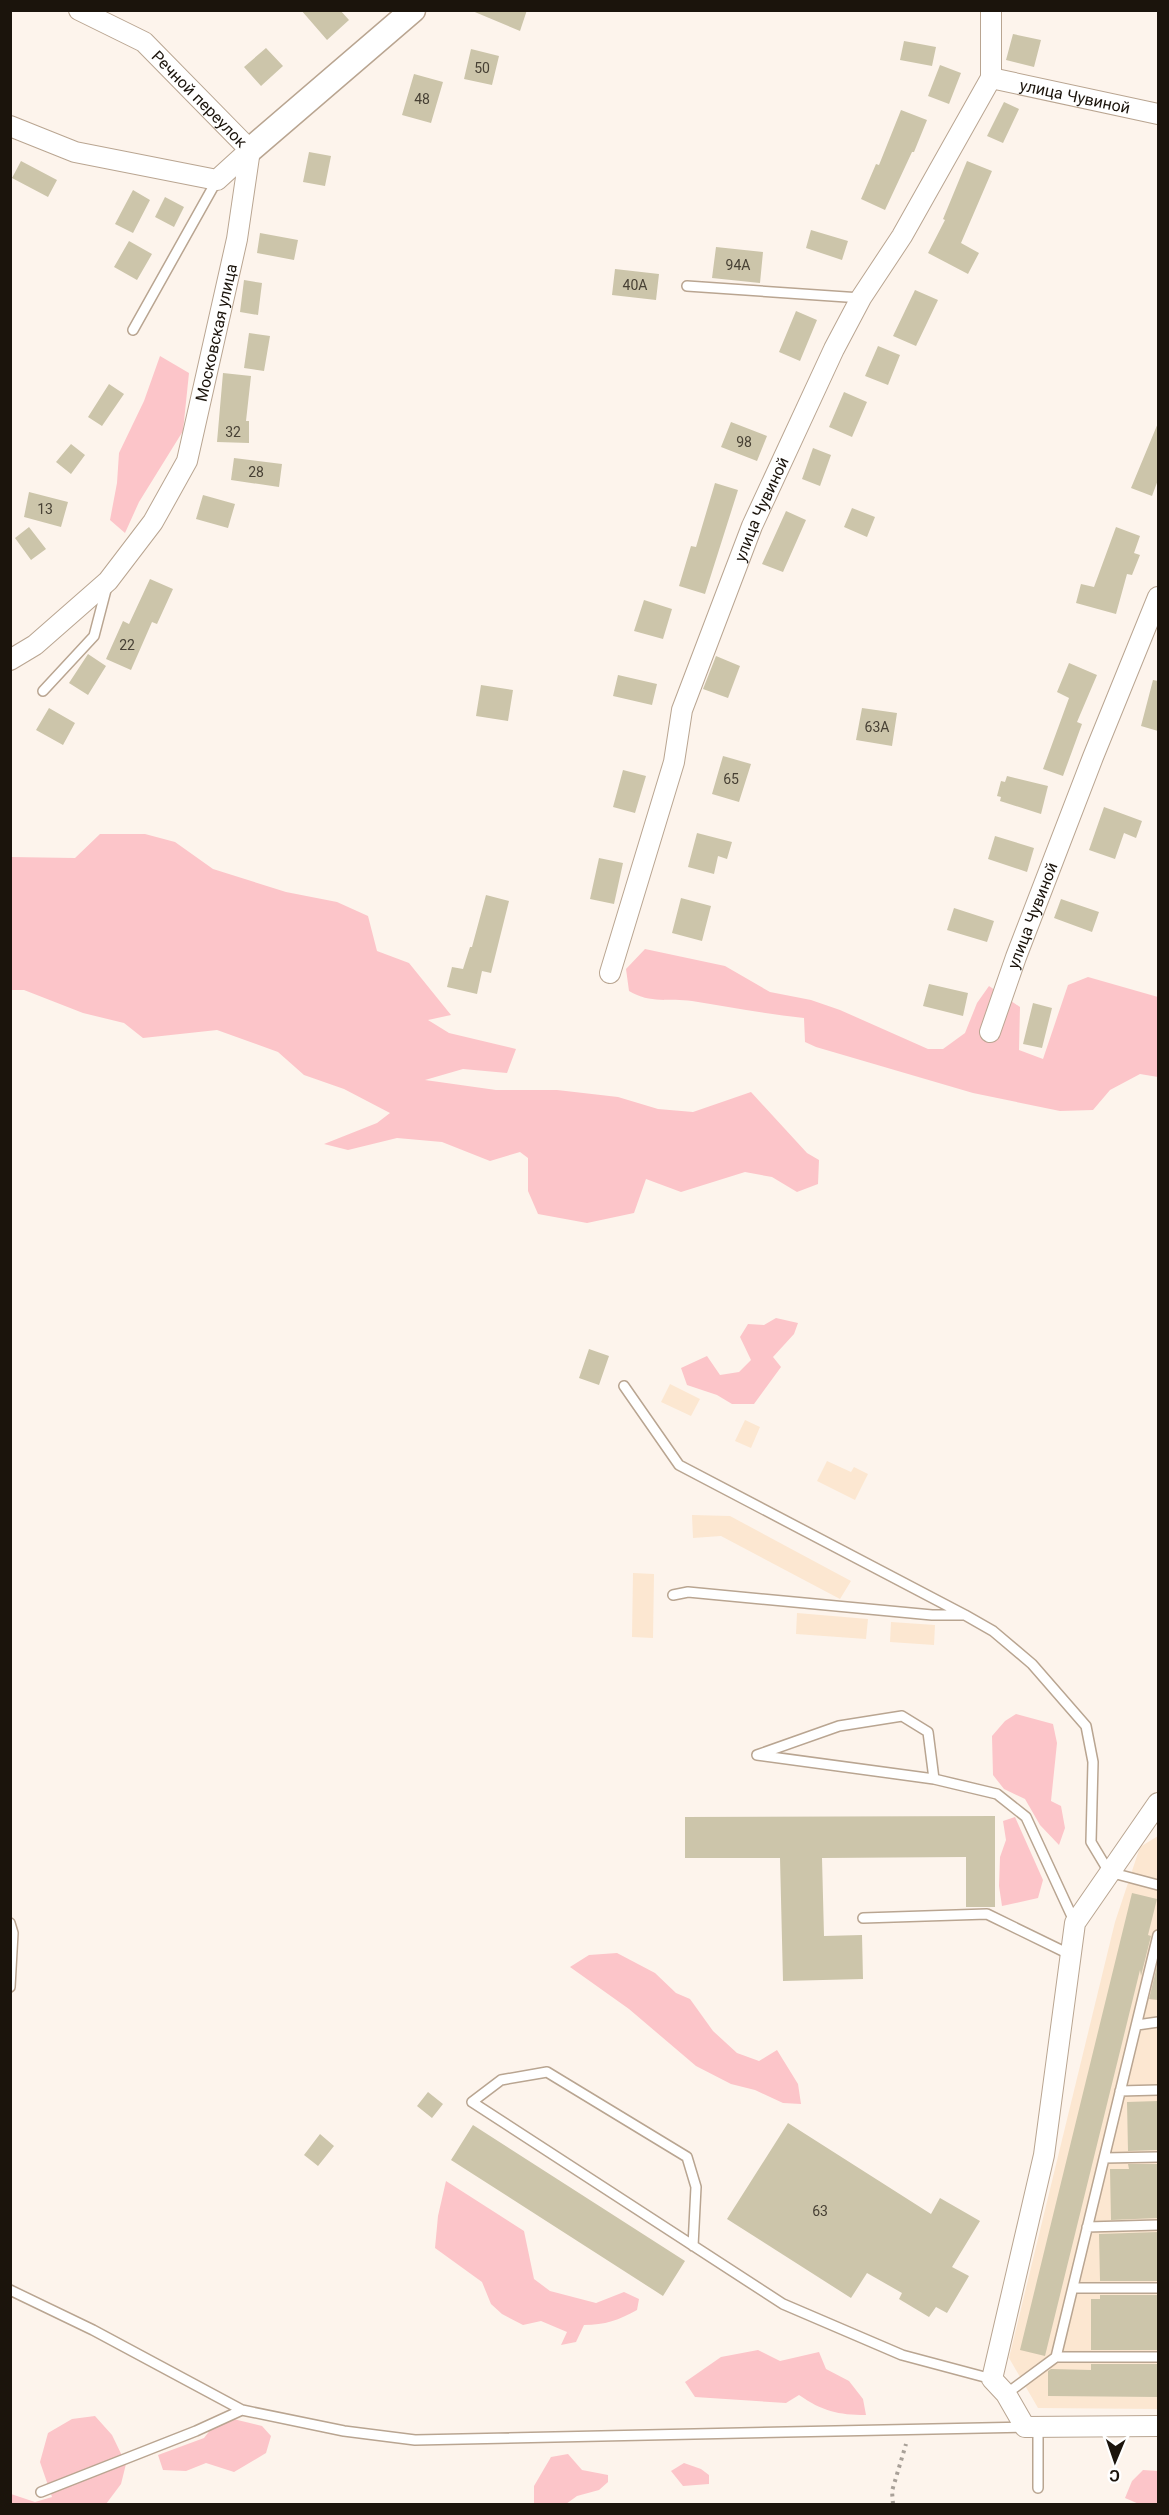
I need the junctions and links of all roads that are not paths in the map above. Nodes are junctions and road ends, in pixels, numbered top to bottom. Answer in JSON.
{"nodes":[{"id":1,"x":79,"y":10,"type":"edge"},
{"id":2,"x":413,"y":10,"type":"edge"},
{"id":3,"x":991,"y":10,"type":"edge"},
{"id":4,"x":991,"y":78,"type":"junction"},
{"id":5,"x":1158,"y":114,"type":"edge"},
{"id":6,"x":10,"y":126,"type":"edge"},
{"id":7,"x":250,"y":150,"type":"junction"},
{"id":8,"x":218,"y":180,"type":"junction"},
{"id":9,"x":687,"y":286,"type":"dead end"},
{"id":10,"x":861,"y":298,"type":"junction"},
{"id":11,"x":133,"y":330,"type":"dead end"},
{"id":12,"x":108,"y":581,"type":"junction"},
{"id":13,"x":1158,"y":597,"type":"edge"},
{"id":14,"x":10,"y":660,"type":"edge"},
{"id":15,"x":43,"y":691,"type":"dead end"},
{"id":16,"x":610,"y":973,"type":"dead end"},
{"id":17,"x":990,"y":1032,"type":"dead end"},
{"id":18,"x":624,"y":1386,"type":"dead end"},
{"id":19,"x":673,"y":1595,"type":"dead end"},
{"id":20,"x":966,"y":1615,"type":"junction"},
{"id":21,"x":934,"y":1779,"type":"junction"},
{"id":22,"x":1158,"y":1803,"type":"edge"},
{"id":23,"x":1109,"y":1872,"type":"junction"},
{"id":24,"x":1158,"y":1885,"type":"edge"},
{"id":25,"x":863,"y":1918,"type":"dead end"},
{"id":26,"x":10,"y":1923,"type":"edge"},
{"id":27,"x":1076,"y":1923,"type":"junction"},
{"id":28,"x":1158,"y":1935,"type":"edge"},
{"id":29,"x":1071,"y":1955,"type":"junction"},
{"id":30,"x":10,"y":1987,"type":"edge"},
{"id":31,"x":1158,"y":2022,"type":"edge"},
{"id":32,"x":1137,"y":2025,"type":"junction"},
{"id":33,"x":1158,"y":2090,"type":"edge"},
{"id":34,"x":1120,"y":2091,"type":"junction"},
{"id":35,"x":1158,"y":2157,"type":"edge"},
{"id":36,"x":1104,"y":2158,"type":"junction"},
{"id":37,"x":1158,"y":2225,"type":"edge"},
{"id":38,"x":1088,"y":2226,"type":"junction"},
{"id":39,"x":693,"y":2246,"type":"junction"},
{"id":40,"x":1073,"y":2288,"type":"junction"},
{"id":41,"x":1158,"y":2288,"type":"edge"},
{"id":42,"x":10,"y":2290,"type":"edge"},
{"id":43,"x":1056,"y":2357,"type":"junction"},
{"id":44,"x":1158,"y":2357,"type":"edge"},
{"id":45,"x":992,"y":2379,"type":"junction"},
{"id":46,"x":1006,"y":2394,"type":"junction"},
{"id":47,"x":242,"y":2410,"type":"junction"},
{"id":48,"x":1158,"y":2426,"type":"edge"},
{"id":49,"x":1031,"y":2427,"type":"junction"},
{"id":50,"x":1038,"y":2488,"type":"dead end"},
{"id":51,"x":41,"y":2492,"type":"dead end"}],
"edges":[{"from":1,"to":7,"type":"street","name":"Речной переулок"},
{"from":2,"to":7,"type":"street"},
{"from":3,"to":4,"type":"street","name":"улица Чувиной"},
{"from":4,"to":5,"type":"street","name":"улица Чувиной"},
{"from":4,"to":10,"type":"street","name":"улица Чувиной"},
{"from":6,"to":8,"type":"street"},
{"from":7,"to":8,"type":"street","name":"Речной переулок"},
{"from":7,"to":12,"type":"street","name":"Московская улица"},
{"from":8,"to":11,"type":"lane"},
{"from":9,"to":10,"type":"lane"},
{"from":10,"to":16,"type":"street","name":"улица Чувиной"},
{"from":12,"to":14,"type":"street","name":"Московская улица"},
{"from":12,"to":15,"type":"lane"},
{"from":13,"to":17,"type":"street","name":"улица Чувиной"},
{"from":18,"to":20,"type":"lane"},
{"from":19,"to":20,"type":"lane"},
{"from":20,"to":23,"type":"lane"},
{"from":21,"to":21,"type":"lane"},
{"from":21,"to":27,"type":"lane"},
{"from":22,"to":23,"type":"street"},
{"from":23,"to":24,"type":"lane"},
{"from":23,"to":27,"type":"street"},
{"from":25,"to":29,"type":"lane"},
{"from":26,"to":30,"type":"lane"},
{"from":27,"to":29,"type":"street"},
{"from":28,"to":32,"type":"lane"},
{"from":29,"to":45,"type":"street"},
{"from":31,"to":32,"type":"lane"},
{"from":32,"to":34,"type":"lane"},
{"from":33,"to":34,"type":"lane"},
{"from":34,"to":36,"type":"lane"},
{"from":35,"to":36,"type":"lane"},
{"from":36,"to":38,"type":"lane"},
{"from":37,"to":38,"type":"lane"},
{"from":38,"to":40,"type":"lane"},
{"from":39,"to":39,"type":"lane"},
{"from":39,"to":45,"type":"lane"},
{"from":40,"to":41,"type":"lane"},
{"from":40,"to":43,"type":"lane"},
{"from":42,"to":47,"type":"lane"},
{"from":43,"to":44,"type":"lane"},
{"from":43,"to":46,"type":"lane"},
{"from":45,"to":46,"type":"street"},
{"from":46,"to":49,"type":"street"},
{"from":47,"to":49,"type":"lane"},
{"from":47,"to":51,"type":"lane"},
{"from":48,"to":49,"type":"street"},
{"from":49,"to":50,"type":"lane"}]}
